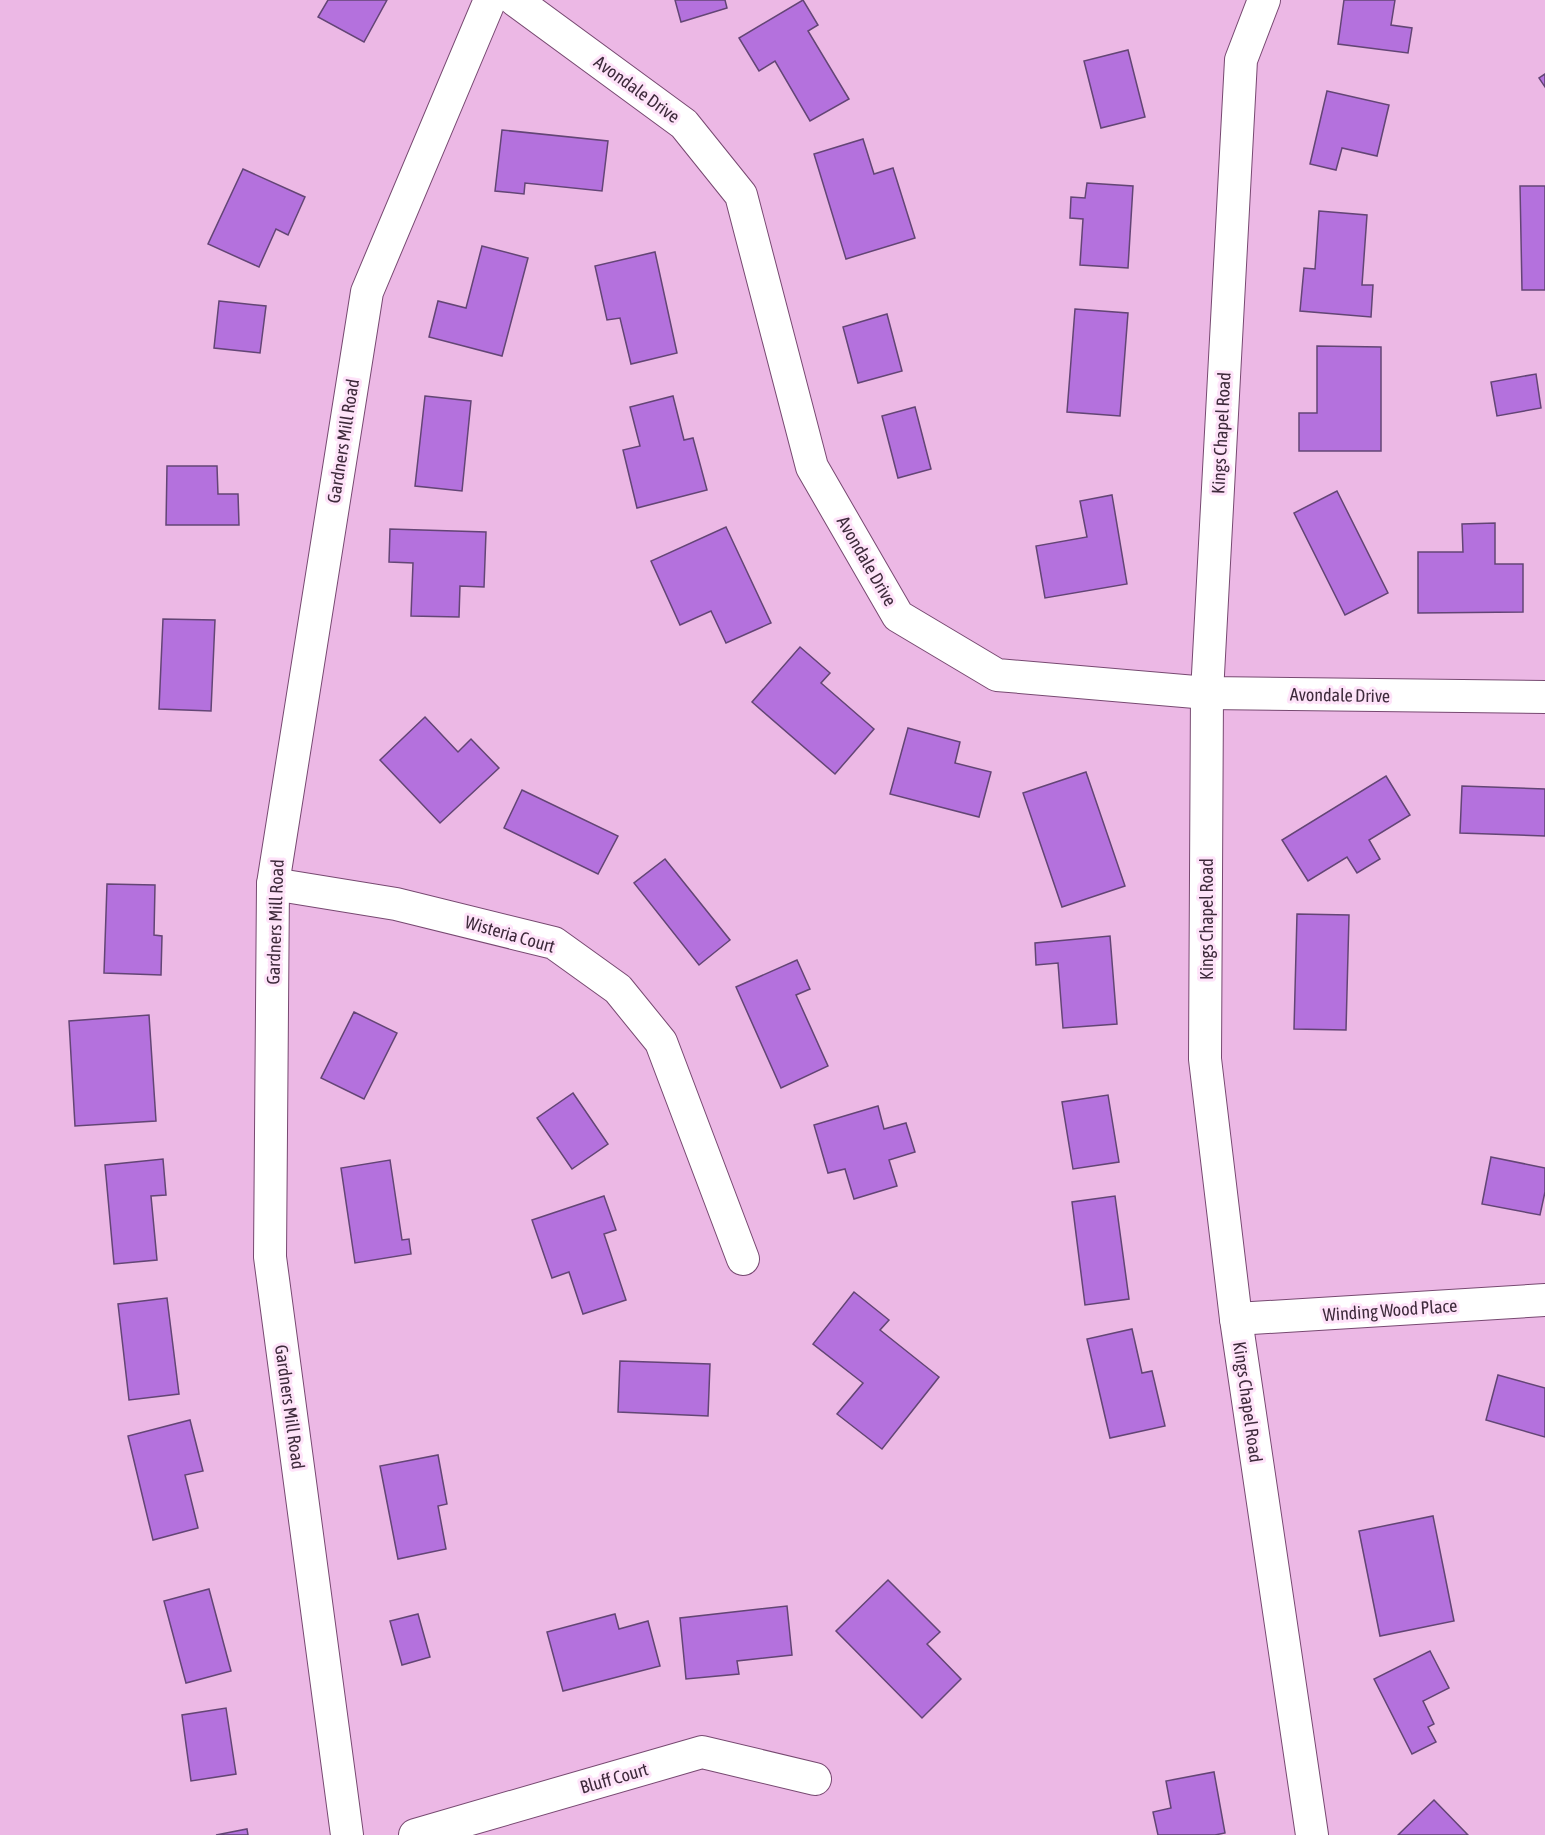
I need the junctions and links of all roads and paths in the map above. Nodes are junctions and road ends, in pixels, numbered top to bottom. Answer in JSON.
{"nodes":[{"id":1,"x":490,"y":0,"type":"edge"},
{"id":2,"x":515,"y":0,"type":"edge"},
{"id":3,"x":1264,"y":0,"type":"edge"},
{"id":4,"x":1207,"y":693,"type":"junction"},
{"id":5,"x":1545,"y":697,"type":"edge"},
{"id":6,"x":273,"y":884,"type":"junction"},
{"id":7,"x":742,"y":1259,"type":"dead end"},
{"id":8,"x":1545,"y":1300,"type":"edge"},
{"id":9,"x":1236,"y":1320,"type":"junction"},
{"id":10,"x":815,"y":1779,"type":"dead end"},
{"id":11,"x":347,"y":1835,"type":"edge"},
{"id":12,"x":415,"y":1835,"type":"edge"},
{"id":13,"x":1312,"y":1835,"type":"edge"}],
"edges":[{"from":1,"to":6,"type":"street","name":"Gardners Mill Road"},
{"from":2,"to":4,"type":"street","name":"Avondale Drive"},
{"from":3,"to":4,"type":"street","name":"Kings Chapel Road"},
{"from":4,"to":5,"type":"street","name":"Avondale Drive"},
{"from":4,"to":9,"type":"street","name":"Kings Chapel Road"},
{"from":6,"to":7,"type":"street","name":"Wisteria Court"},
{"from":6,"to":11,"type":"street","name":"Gardners Mill Road"},
{"from":8,"to":9,"type":"street","name":"Winding Wood Place"},
{"from":9,"to":13,"type":"street","name":"Kings Chapel Road"},
{"from":10,"to":12,"type":"street","name":"Bluff Court"}]}
